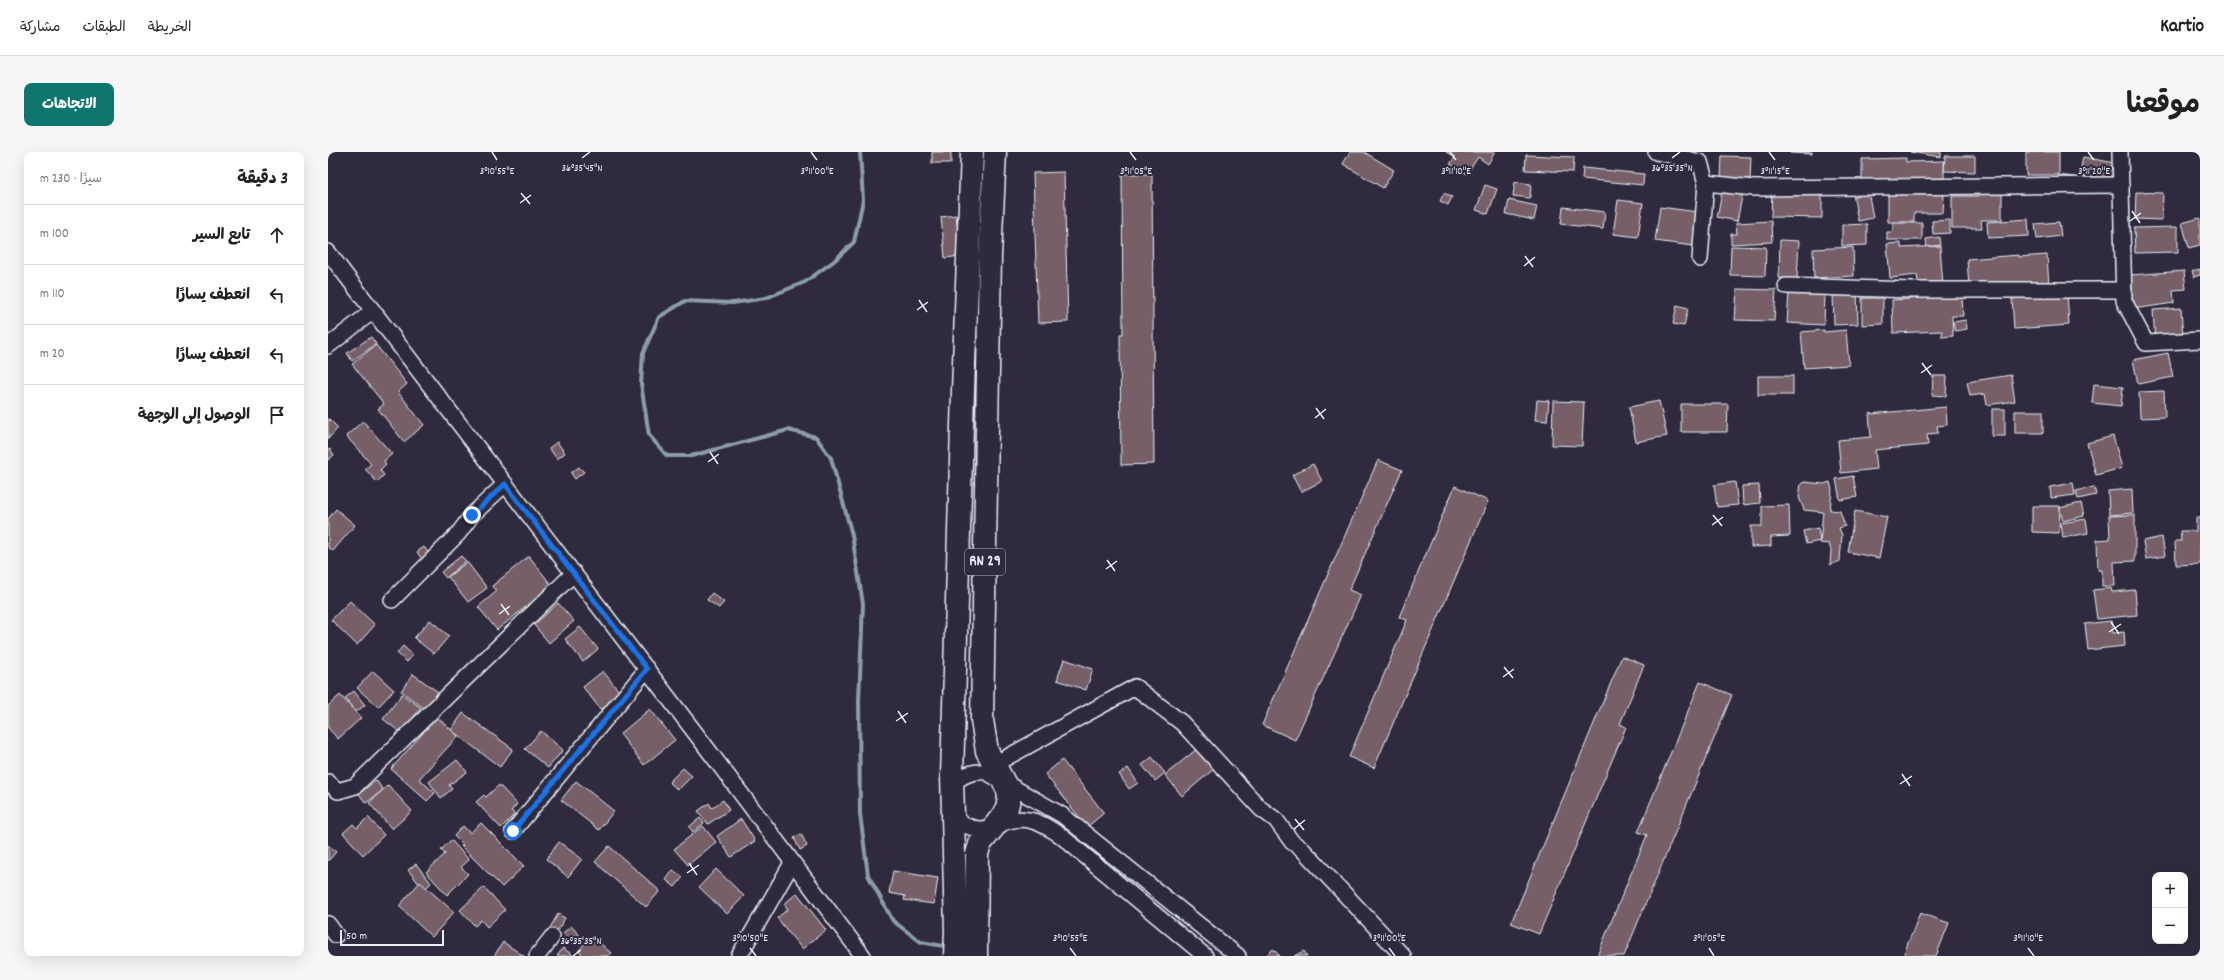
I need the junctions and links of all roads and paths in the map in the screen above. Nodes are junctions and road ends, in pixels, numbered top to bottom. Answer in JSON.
{"nodes":[{"id":1,"x":972,"y":152,"type":"edge"},
{"id":2,"x":995,"y":152,"type":"edge"},
{"id":3,"x":1656,"y":152,"type":"edge"},
{"id":4,"x":2120,"y":152,"type":"edge"},
{"id":5,"x":1706,"y":182,"type":"junction"},
{"id":6,"x":2121,"y":185,"type":"junction"},
{"id":7,"x":328,"y":252,"type":"edge"},
{"id":8,"x":1700,"y":259,"type":"dead end"},
{"id":9,"x":1786,"y":286,"type":"dead end"},
{"id":10,"x":2124,"y":290,"type":"junction"},
{"id":11,"x":373,"y":311,"type":"junction"},
{"id":12,"x":2200,"y":340,"type":"edge"},
{"id":13,"x":328,"y":346,"type":"edge"},
{"id":14,"x":505,"y":484,"type":"junction"},
{"id":15,"x":574,"y":573,"type":"junction"},
{"id":16,"x":392,"y":600,"type":"dead end"},
{"id":17,"x":647,"y":669,"type":"junction"},
{"id":18,"x":997,"y":772,"type":"junction"},
{"id":19,"x":328,"y":782,"type":"edge"},
{"id":20,"x":952,"y":786,"type":"junction"},
{"id":21,"x":953,"y":817,"type":"junction"},
{"id":22,"x":995,"y":827,"type":"junction"},
{"id":23,"x":513,"y":831,"type":"dead end"},
{"id":24,"x":792,"y":863,"type":"junction"},
{"id":25,"x":552,"y":937,"type":"dead end"},
{"id":26,"x":537,"y":956,"type":"edge"},
{"id":27,"x":739,"y":956,"type":"edge"},
{"id":28,"x":863,"y":956,"type":"edge"},
{"id":29,"x":955,"y":956,"type":"edge"},
{"id":30,"x":976,"y":956,"type":"edge"},
{"id":31,"x":1205,"y":956,"type":"edge"},
{"id":32,"x":1238,"y":956,"type":"edge"},
{"id":33,"x":1403,"y":956,"type":"edge"}],
"edges":[{"from":1,"to":20,"type":"highway","number":"RN 29"},
{"from":2,"to":18,"type":"highway","number":"RN 29"},
{"from":3,"to":5,"type":"street"},
{"from":4,"to":6,"type":"street"},
{"from":5,"to":6,"type":"street"},
{"from":5,"to":8,"type":"street"},
{"from":6,"to":10,"type":"street"},
{"from":7,"to":11,"type":"street"},
{"from":9,"to":10,"type":"street"},
{"from":10,"to":12,"type":"street"},
{"from":11,"to":13,"type":"street"},
{"from":11,"to":14,"type":"street"},
{"from":14,"to":15,"type":"street"},
{"from":14,"to":16,"type":"street"},
{"from":15,"to":17,"type":"street"},
{"from":15,"to":19,"type":"street"},
{"from":17,"to":23,"type":"street"},
{"from":17,"to":24,"type":"street"},
{"from":18,"to":20,"type":"street"},
{"from":18,"to":22,"type":"highway","number":"RN 29"},
{"from":18,"to":32,"type":"street"},
{"from":18,"to":33,"type":"street"},
{"from":20,"to":21,"type":"highway","number":"RN 29"},
{"from":21,"to":22,"type":"street"},
{"from":21,"to":29,"type":"highway","number":"RN 29"},
{"from":22,"to":30,"type":"highway","number":"RN 29"},
{"from":22,"to":31,"type":"street"},
{"from":24,"to":27,"type":"street"},
{"from":24,"to":28,"type":"street"},
{"from":25,"to":26,"type":"street"}]}
